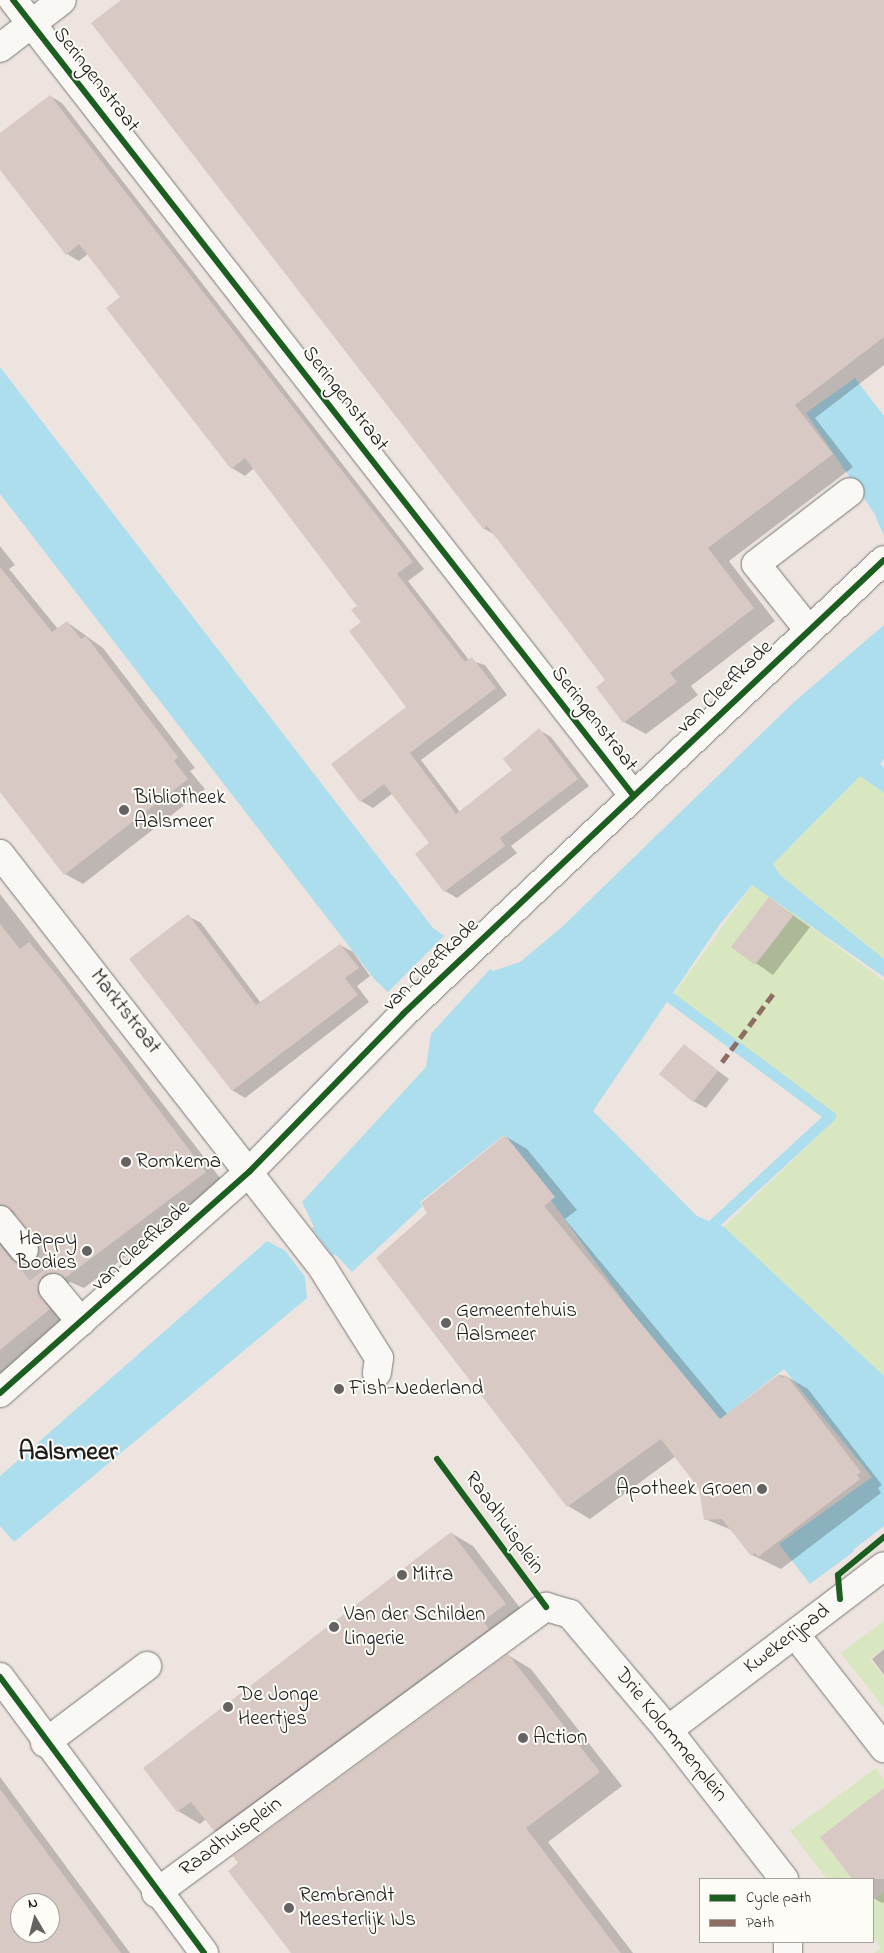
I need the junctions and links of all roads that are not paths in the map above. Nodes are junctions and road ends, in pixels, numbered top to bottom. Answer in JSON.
{"nodes":[{"id":1,"x":13,"y":0,"type":"edge"},
{"id":2,"x":62,"y":0,"type":"edge"},
{"id":3,"x":32,"y":24,"type":"junction"},
{"id":4,"x":0,"y":48,"type":"edge"},
{"id":5,"x":850,"y":492,"type":"dead end"},
{"id":6,"x":884,"y":560,"type":"edge"},
{"id":7,"x":808,"y":629,"type":"junction"},
{"id":8,"x":633,"y":795,"type":"junction"},
{"id":9,"x":0,"y":854,"type":"edge"},
{"id":10,"x":250,"y":1171,"type":"junction"},
{"id":11,"x":0,"y":1220,"type":"edge"},
{"id":12,"x":24,"y":1250,"type":"tunnel mouth"},
{"id":13,"x":52,"y":1288,"type":"tunnel mouth"},
{"id":14,"x":81,"y":1322,"type":"junction"},
{"id":15,"x":377,"y":1373,"type":"dead end"},
{"id":16,"x":0,"y":1392,"type":"edge"},
{"id":17,"x":884,"y":1566,"type":"edge"},
{"id":18,"x":546,"y":1607,"type":"joint"},
{"id":19,"x":795,"y":1634,"type":"junction"},
{"id":20,"x":147,"y":1666,"type":"dead end"},
{"id":21,"x":0,"y":1677,"type":"edge"},
{"id":22,"x":668,"y":1730,"type":"junction"},
{"id":23,"x":45,"y":1743,"type":"junction"},
{"id":24,"x":884,"y":1748,"type":"edge"},
{"id":25,"x":783,"y":1878,"type":"edge"},
{"id":26,"x":156,"y":1893,"type":"junction"},
{"id":27,"x":204,"y":1953,"type":"edge"}],
"edges":[{"from":1,"to":3,"type":"street","name":"Seringenstraat"},
{"from":2,"to":3,"type":"street"},
{"from":3,"to":4,"type":"street"},
{"from":3,"to":8,"type":"street","name":"Seringenstraat"},
{"from":5,"to":7,"type":"street"},
{"from":6,"to":7,"type":"street","name":"van Cleeffkade"},
{"from":7,"to":8,"type":"street","name":"van Cleeffkade"},
{"from":8,"to":10,"type":"street","name":"van Cleeffkade"},
{"from":9,"to":10,"type":"street","name":"Marktstraat"},
{"from":10,"to":14,"type":"street","name":"van Cleeffkade"},
{"from":10,"to":15,"type":"street"},
{"from":11,"to":12,"type":"street"},
{"from":13,"to":14,"type":"street"},
{"from":14,"to":16,"type":"street","name":"van Cleeffkade"},
{"from":17,"to":19,"type":"street","name":"Kwekerijpad"},
{"from":18,"to":22,"type":"street","name":"Drie Kolommenplein"},
{"from":18,"to":26,"type":"street","name":"Raadhuisplein"},
{"from":19,"to":22,"type":"street","name":"Kwekerijpad"},
{"from":19,"to":24,"type":"street"},
{"from":20,"to":23,"type":"street"},
{"from":21,"to":23,"type":"street"},
{"from":22,"to":25,"type":"street","name":"Drie Kolommenplein"},
{"from":23,"to":26,"type":"street"},
{"from":26,"to":27,"type":"street"}]}
